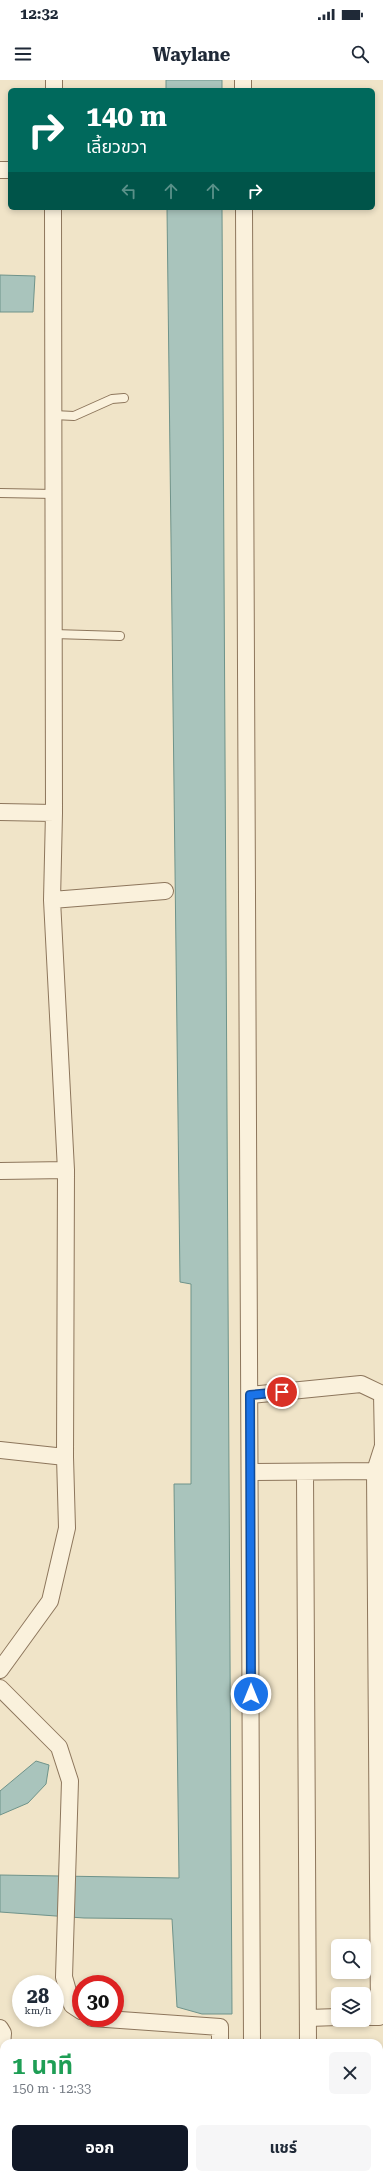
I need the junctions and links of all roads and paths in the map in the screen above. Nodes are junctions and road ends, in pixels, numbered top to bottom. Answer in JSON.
{"nodes":[{"id":1,"x":53,"y":210,"type":"edge"},
{"id":2,"x":244,"y":210,"type":"edge"},
{"id":3,"x":124,"y":398,"type":"dead end"},
{"id":4,"x":54,"y":415,"type":"junction"},
{"id":5,"x":0,"y":493,"type":"edge"},
{"id":6,"x":54,"y":494,"type":"junction"},
{"id":7,"x":54,"y":634,"type":"junction"},
{"id":8,"x":120,"y":636,"type":"dead end"},
{"id":9,"x":0,"y":812,"type":"edge"},
{"id":10,"x":54,"y":813,"type":"junction"},
{"id":11,"x":165,"y":891,"type":"dead end"},
{"id":12,"x":52,"y":900,"type":"junction"},
{"id":13,"x":66,"y":1170,"type":"junction"},
{"id":14,"x":0,"y":1171,"type":"edge"},
{"id":15,"x":250,"y":1395,"type":"junction"},
{"id":16,"x":383,"y":1427,"type":"edge"},
{"id":17,"x":0,"y":1450,"type":"edge"},
{"id":18,"x":65,"y":1457,"type":"junction"},
{"id":19,"x":375,"y":1471,"type":"junction"},
{"id":20,"x":250,"y":1472,"type":"junction"},
{"id":21,"x":305,"y":1473,"type":"junction"},
{"id":22,"x":0,"y":1670,"type":"edge"},
{"id":23,"x":0,"y":1688,"type":"edge"},
{"id":24,"x":380,"y":1778,"type":"edge"},
{"id":25,"x":72,"y":2005,"type":"edge"},
{"id":26,"x":331,"y":2017,"type":"edge"},
{"id":27,"x":371,"y":2017,"type":"edge"},
{"id":28,"x":308,"y":2018,"type":"junction"},
{"id":29,"x":124,"y":2020,"type":"edge"},
{"id":30,"x":0,"y":2028,"type":"edge"},
{"id":31,"x":2,"y":2039,"type":"edge"},
{"id":32,"x":220,"y":2039,"type":"edge"},
{"id":33,"x":252,"y":2039,"type":"edge"},
{"id":34,"x":308,"y":2039,"type":"edge"}],
"edges":[{"from":1,"to":4,"type":"street"},
{"from":2,"to":15,"type":"street"},
{"from":3,"to":4,"type":"lane"},
{"from":4,"to":6,"type":"street"},
{"from":5,"to":6,"type":"lane"},
{"from":6,"to":7,"type":"street"},
{"from":7,"to":8,"type":"lane"},
{"from":7,"to":10,"type":"street"},
{"from":9,"to":10,"type":"street"},
{"from":10,"to":12,"type":"street"},
{"from":11,"to":12,"type":"street"},
{"from":12,"to":13,"type":"street"},
{"from":13,"to":14,"type":"street"},
{"from":13,"to":18,"type":"street"},
{"from":15,"to":16,"type":"street"},
{"from":15,"to":20,"type":"street"},
{"from":16,"to":19,"type":"street"},
{"from":17,"to":18,"type":"street"},
{"from":18,"to":22,"type":"street"},
{"from":19,"to":21,"type":"street"},
{"from":19,"to":24,"type":"street"},
{"from":20,"to":21,"type":"street"},
{"from":20,"to":33,"type":"street"},
{"from":21,"to":28,"type":"street"},
{"from":23,"to":25,"type":"street"},
{"from":24,"to":27,"type":"street"},
{"from":26,"to":28,"type":"street"},
{"from":28,"to":34,"type":"street"},
{"from":29,"to":32,"type":"street"},
{"from":30,"to":31,"type":"street"}]}
